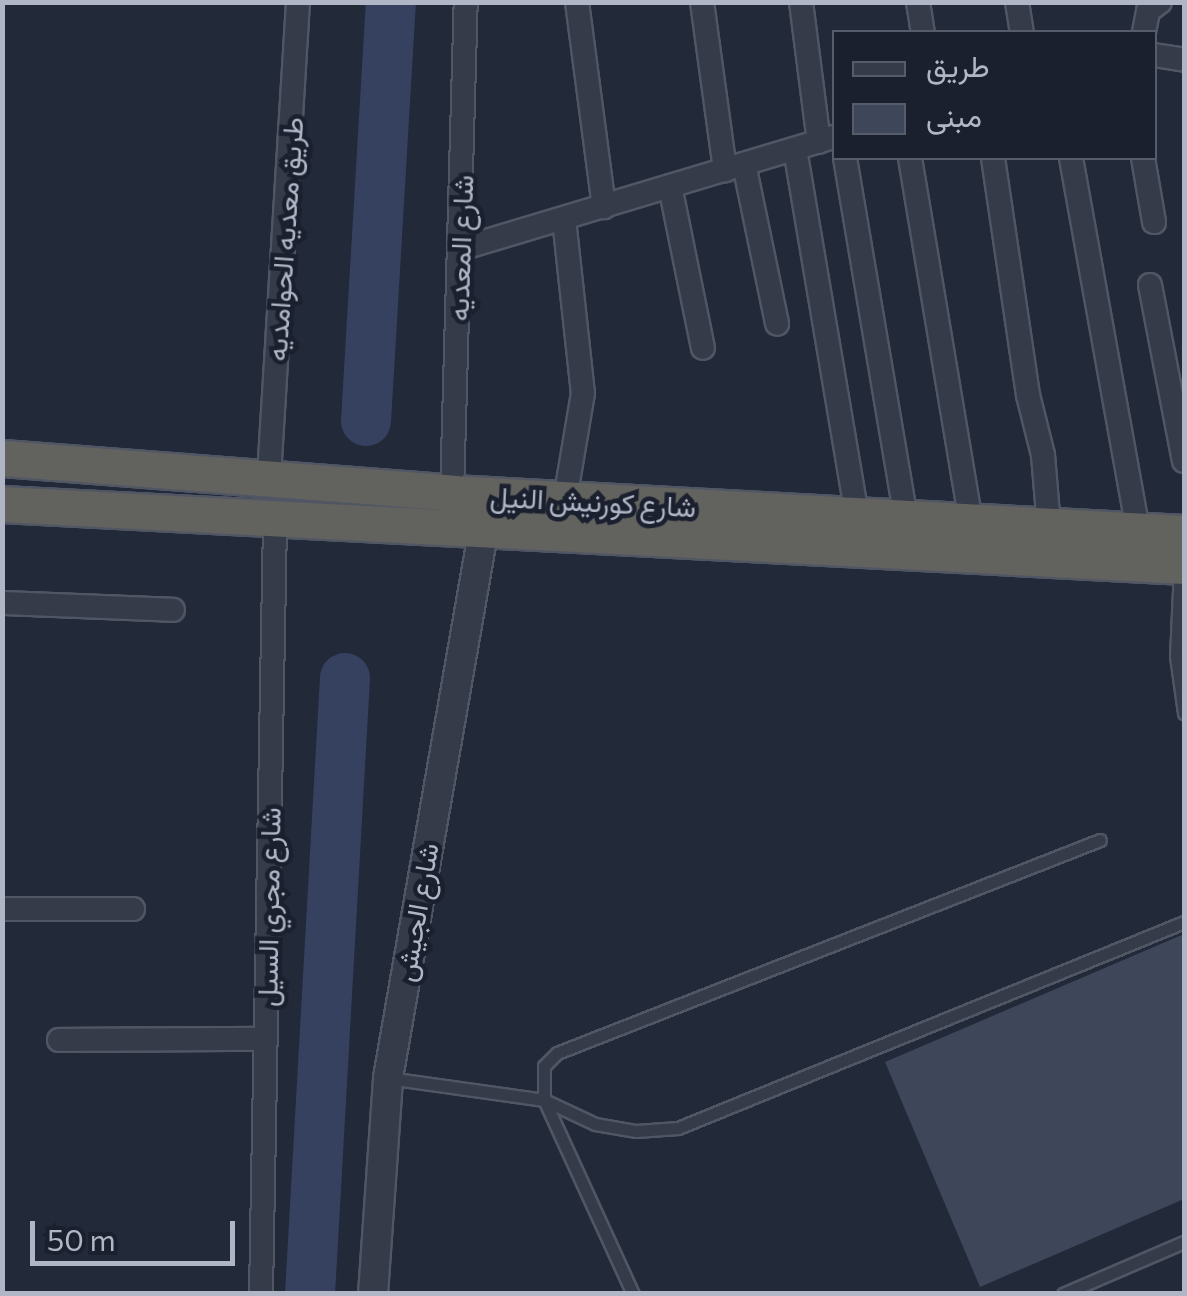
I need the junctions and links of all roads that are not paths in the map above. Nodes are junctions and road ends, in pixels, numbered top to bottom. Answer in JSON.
{"nodes":[{"id":1,"x":298,"y":2,"type":"edge"},
{"id":2,"x":466,"y":2,"type":"edge"},
{"id":3,"x":577,"y":2,"type":"edge"},
{"id":4,"x":702,"y":2,"type":"edge"},
{"id":5,"x":801,"y":2,"type":"edge"},
{"id":6,"x":918,"y":2,"type":"edge"},
{"id":7,"x":1017,"y":2,"type":"edge"},
{"id":8,"x":922,"y":30,"type":"edge"},
{"id":9,"x":1022,"y":30,"type":"edge"},
{"id":10,"x":1157,"y":56,"type":"edge"},
{"id":11,"x":1184,"y":60,"type":"edge"},
{"id":12,"x":827,"y":139,"type":"edge"},
{"id":13,"x":796,"y":149,"type":"junction"},
{"id":14,"x":846,"y":160,"type":"edge"},
{"id":15,"x":910,"y":160,"type":"edge"},
{"id":16,"x":993,"y":160,"type":"edge"},
{"id":17,"x":1072,"y":160,"type":"edge"},
{"id":18,"x":1143,"y":160,"type":"edge"},
{"id":19,"x":734,"y":167,"type":"junction"},
{"id":20,"x":670,"y":186,"type":"junction"},
{"id":21,"x":604,"y":207,"type":"junction"},
{"id":22,"x":564,"y":219,"type":"junction"},
{"id":23,"x":1154,"y":222,"type":"dead end"},
{"id":24,"x":460,"y":249,"type":"junction"},
{"id":25,"x":1150,"y":285,"type":"dead end"},
{"id":26,"x":777,"y":324,"type":"dead end"},
{"id":27,"x":703,"y":348,"type":"dead end"},
{"id":28,"x":2,"y":458,"type":"edge"},
{"id":29,"x":1184,"y":461,"type":"edge"},
{"id":30,"x":269,"y":476,"type":"junction"},
{"id":31,"x":452,"y":492,"type":"junction"},
{"id":32,"x":564,"y":499,"type":"junction"},
{"id":33,"x":2,"y":504,"type":"edge"},
{"id":34,"x":858,"y":516,"type":"junction"},
{"id":35,"x":906,"y":519,"type":"junction"},
{"id":36,"x":275,"y":521,"type":"junction"},
{"id":37,"x":971,"y":522,"type":"junction"},
{"id":38,"x":1049,"y":526,"type":"junction"},
{"id":39,"x":1138,"y":530,"type":"junction"},
{"id":40,"x":484,"y":533,"type":"junction"},
{"id":41,"x":1183,"y":555,"type":"edge"},
{"id":42,"x":2,"y":602,"type":"edge"},
{"id":43,"x":172,"y":610,"type":"dead end"},
{"id":44,"x":1184,"y":713,"type":"edge"},
{"id":45,"x":1100,"y":840,"type":"dead end"},
{"id":46,"x":2,"y":909,"type":"edge"},
{"id":47,"x":134,"y":909,"type":"dead end"},
{"id":48,"x":1184,"y":922,"type":"edge"},
{"id":49,"x":265,"y":1039,"type":"junction"},
{"id":50,"x":59,"y":1040,"type":"dead end"},
{"id":51,"x":388,"y":1078,"type":"junction"},
{"id":52,"x":544,"y":1100,"type":"junction"},
{"id":53,"x":1184,"y":1242,"type":"edge"},
{"id":54,"x":261,"y":1294,"type":"edge"},
{"id":55,"x":372,"y":1294,"type":"edge"},
{"id":56,"x":633,"y":1294,"type":"edge"},
{"id":57,"x":1063,"y":1294,"type":"edge"}],
"edges":[{"from":1,"to":30,"type":"street","name":"طريق معديه الحوامديه"},
{"from":2,"to":24,"type":"street","name":"شارع المعديه"},
{"from":3,"to":21,"type":"street"},
{"from":4,"to":19,"type":"street"},
{"from":5,"to":12,"type":"street"},
{"from":6,"to":8,"type":"street"},
{"from":7,"to":9,"type":"street"},
{"from":10,"to":11,"type":"street"},
{"from":12,"to":13,"type":"street"},
{"from":13,"to":19,"type":"street"},
{"from":13,"to":34,"type":"street"},
{"from":14,"to":35,"type":"street"},
{"from":15,"to":37,"type":"street"},
{"from":16,"to":38,"type":"street"},
{"from":17,"to":39,"type":"street"},
{"from":18,"to":23,"type":"street"},
{"from":19,"to":20,"type":"street"},
{"from":19,"to":26,"type":"street"},
{"from":20,"to":21,"type":"street"},
{"from":20,"to":27,"type":"street"},
{"from":21,"to":22,"type":"street"},
{"from":22,"to":24,"type":"street"},
{"from":22,"to":32,"type":"street"},
{"from":24,"to":31,"type":"street","name":"شارع المعديه"},
{"from":25,"to":29,"type":"street"},
{"from":28,"to":30,"type":"highway","name":"شارع كورنيش النيل"},
{"from":30,"to":31,"type":"highway","name":"شارع كورنيش النيل"},
{"from":31,"to":32,"type":"highway","name":"شارع كورنيش النيل"},
{"from":32,"to":34,"type":"highway","name":"شارع كورنيش النيل"},
{"from":33,"to":36,"type":"highway","name":"شارع كورنيش النيل"},
{"from":34,"to":35,"type":"highway","name":"شارع كورنيش النيل"},
{"from":35,"to":37,"type":"highway","name":"شارع كورنيش النيل"},
{"from":36,"to":40,"type":"highway","name":"شارع كورنيش النيل"},
{"from":36,"to":49,"type":"street","name":"شارع مجري السيل"},
{"from":37,"to":38,"type":"highway","name":"شارع كورنيش النيل"},
{"from":38,"to":39,"type":"highway","name":"شارع كورنيش النيل"},
{"from":39,"to":41,"type":"highway","name":"شارع كورنيش النيل"},
{"from":40,"to":41,"type":"highway","name":"شارع كورنيش النيل"},
{"from":40,"to":51,"type":"street","name":"شارع الجيش"},
{"from":41,"to":44,"type":"lane"},
{"from":42,"to":43,"type":"street"},
{"from":45,"to":52,"type":"lane"},
{"from":46,"to":47,"type":"street"},
{"from":48,"to":52,"type":"lane"},
{"from":49,"to":50,"type":"street"},
{"from":49,"to":54,"type":"street","name":"شارع مجري السيل"},
{"from":51,"to":52,"type":"lane"},
{"from":51,"to":55,"type":"street","name":"شارع الجيش"},
{"from":52,"to":56,"type":"lane"},
{"from":53,"to":57,"type":"lane"}]}
